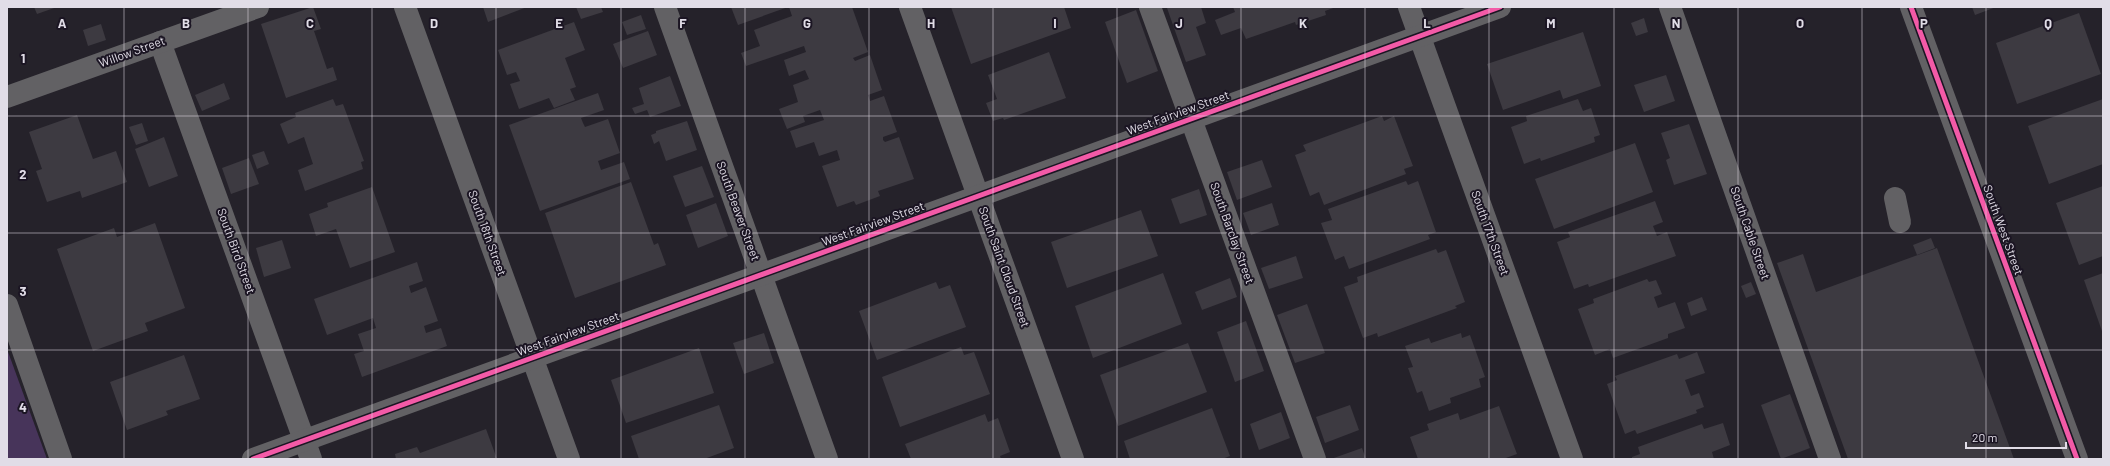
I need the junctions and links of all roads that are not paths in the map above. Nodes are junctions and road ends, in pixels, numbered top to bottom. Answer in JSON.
{"nodes":[{"id":1,"x":258,"y":7,"type":"edge"},
{"id":2,"x":405,"y":7,"type":"edge"},
{"id":3,"x":665,"y":7,"type":"edge"},
{"id":4,"x":910,"y":7,"type":"edge"},
{"id":5,"x":1150,"y":7,"type":"edge"},
{"id":6,"x":1409,"y":7,"type":"edge"},
{"id":7,"x":1500,"y":7,"type":"edge"},
{"id":8,"x":1670,"y":7,"type":"edge"},
{"id":9,"x":1911,"y":7,"type":"edge"},
{"id":10,"x":1420,"y":36,"type":"junction"},
{"id":11,"x":160,"y":42,"type":"junction"},
{"id":12,"x":7,"y":97,"type":"edge"},
{"id":13,"x":1191,"y":119,"type":"junction"},
{"id":14,"x":978,"y":196,"type":"junction"},
{"id":15,"x":1895,"y":198,"type":"dead end"},
{"id":16,"x":1900,"y":222,"type":"dead end"},
{"id":17,"x":761,"y":275,"type":"junction"},
{"id":18,"x":7,"y":306,"type":"edge"},
{"id":19,"x":532,"y":358,"type":"junction"},
{"id":20,"x":308,"y":450,"type":"edge"},
{"id":21,"x":61,"y":459,"type":"edge"},
{"id":22,"x":253,"y":459,"type":"edge"},
{"id":23,"x":569,"y":459,"type":"edge"},
{"id":24,"x":827,"y":459,"type":"edge"},
{"id":25,"x":1073,"y":459,"type":"edge"},
{"id":26,"x":1315,"y":459,"type":"edge"},
{"id":27,"x":1572,"y":459,"type":"edge"},
{"id":28,"x":1830,"y":459,"type":"edge"},
{"id":29,"x":2077,"y":459,"type":"edge"}],
"edges":[{"from":1,"to":11,"type":"street","name":"Willow Street"},
{"from":2,"to":19,"type":"street","name":"South 18th Street"},
{"from":3,"to":17,"type":"street","name":"South Beaver Street"},
{"from":4,"to":14,"type":"street","name":"South Saint Cloud Street"},
{"from":5,"to":13,"type":"street","name":"South Barclay Street"},
{"from":6,"to":10,"type":"street","name":"South 17th Street"},
{"from":7,"to":10,"type":"street","name":"West Fairview Street"},
{"from":8,"to":28,"type":"street","name":"South Cable Street"},
{"from":9,"to":29,"type":"street","name":"South West Street"},
{"from":10,"to":13,"type":"street","name":"West Fairview Street"},
{"from":10,"to":27,"type":"street","name":"South 17th Street"},
{"from":11,"to":12,"type":"street","name":"Willow Street"},
{"from":11,"to":20,"type":"street","name":"South Bird Street"},
{"from":13,"to":14,"type":"street","name":"West Fairview Street"},
{"from":13,"to":26,"type":"street","name":"South Barclay Street"},
{"from":14,"to":17,"type":"street","name":"West Fairview Street"},
{"from":14,"to":25,"type":"street","name":"South Saint Cloud Street"},
{"from":15,"to":16,"type":"street"},
{"from":17,"to":19,"type":"street","name":"West Fairview Street"},
{"from":17,"to":24,"type":"street","name":"South Beaver Street"},
{"from":18,"to":21,"type":"street"},
{"from":19,"to":20,"type":"street","name":"West Fairview Street"},
{"from":19,"to":23,"type":"street","name":"South 18th Street"},
{"from":20,"to":22,"type":"street","name":"West Fairview Street"}]}
